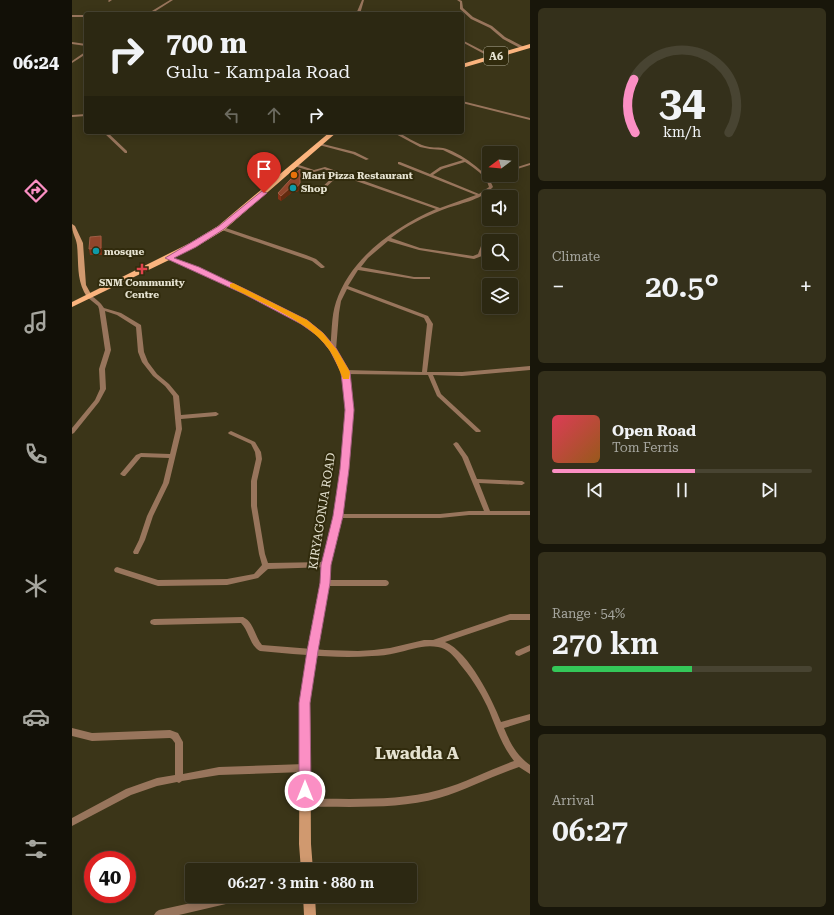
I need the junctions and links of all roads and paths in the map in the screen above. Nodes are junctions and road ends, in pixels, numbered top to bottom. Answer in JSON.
{"nodes":[{"id":1,"x":172,"y":0,"type":"edge"},
{"id":2,"x":363,"y":0,"type":"edge"},
{"id":3,"x":460,"y":0,"type":"edge"},
{"id":4,"x":152,"y":12,"type":"edge"},
{"id":5,"x":359,"y":12,"type":"edge"},
{"id":6,"x":72,"y":16,"type":"edge"},
{"id":7,"x":84,"y":16,"type":"edge"},
{"id":8,"x":464,"y":42,"type":"edge"},
{"id":9,"x":72,"y":43,"type":"edge"},
{"id":10,"x":84,"y":44,"type":"edge"},
{"id":11,"x":530,"y":46,"type":"edge"},
{"id":12,"x":524,"y":48,"type":"junction"},
{"id":13,"x":84,"y":54,"type":"edge"},
{"id":14,"x":490,"y":58,"type":"junction"},
{"id":15,"x":72,"y":61,"type":"edge"},
{"id":16,"x":464,"y":65,"type":"edge"},
{"id":17,"x":464,"y":102,"type":"edge"},
{"id":18,"x":84,"y":115,"type":"edge"},
{"id":19,"x":74,"y":116,"type":"edge"},
{"id":20,"x":84,"y":118,"type":"edge"},
{"id":21,"x":530,"y":119,"type":"edge"},
{"id":22,"x":107,"y":134,"type":"edge"},
{"id":23,"x":332,"y":134,"type":"edge"},
{"id":24,"x":398,"y":134,"type":"edge"},
{"id":25,"x":320,"y":144,"type":"junction"},
{"id":26,"x":126,"y":152,"type":"dead end"},
{"id":27,"x":368,"y":159,"type":"dead end"},
{"id":28,"x":465,"y":161,"type":"junction"},
{"id":29,"x":399,"y":163,"type":"dead end"},
{"id":30,"x":530,"y":164,"type":"edge"},
{"id":31,"x":295,"y":165,"type":"junction"},
{"id":32,"x":518,"y":168,"type":"edge"},
{"id":33,"x":482,"y":172,"type":"edge"},
{"id":34,"x":338,"y":173,"type":"junction"},
{"id":35,"x":431,"y":175,"type":"junction"},
{"id":36,"x":490,"y":182,"type":"edge"},
{"id":37,"x":320,"y":191,"type":"dead end"},
{"id":38,"x":479,"y":195,"type":"junction"},
{"id":39,"x":440,"y":209,"type":"junction"},
{"id":40,"x":72,"y":226,"type":"edge"},
{"id":41,"x":221,"y":228,"type":"junction"},
{"id":42,"x":388,"y":239,"type":"junction"},
{"id":43,"x":482,"y":250,"type":"edge"},
{"id":44,"x":168,"y":258,"type":"junction"},
{"id":45,"x":323,"y":267,"type":"dead end"},
{"id":46,"x":357,"y":268,"type":"junction"},
{"id":47,"x":428,"y":278,"type":"dead end"},
{"id":48,"x":346,"y":286,"type":"junction"},
{"id":49,"x":90,"y":296,"type":"junction"},
{"id":50,"x":72,"y":305,"type":"edge"},
{"id":51,"x":102,"y":309,"type":"junction"},
{"id":52,"x":333,"y":350,"type":"junction"},
{"id":53,"x":530,"y":368,"type":"edge"},
{"id":54,"x":346,"y":372,"type":"junction"},
{"id":55,"x":424,"y":374,"type":"junction"},
{"id":56,"x":430,"y":374,"type":"junction"},
{"id":57,"x":216,"y":414,"type":"dead end"},
{"id":58,"x":179,"y":417,"type":"junction"},
{"id":59,"x":72,"y":432,"type":"edge"},
{"id":60,"x":478,"y":432,"type":"dead end"},
{"id":61,"x":231,"y":433,"type":"dead end"},
{"id":62,"x":456,"y":444,"type":"dead end"},
{"id":63,"x":172,"y":456,"type":"junction"},
{"id":64,"x":123,"y":474,"type":"dead end"},
{"id":65,"x":475,"y":481,"type":"junction"},
{"id":66,"x":522,"y":483,"type":"dead end"},
{"id":67,"x":488,"y":513,"type":"junction"},
{"id":68,"x":530,"y":513,"type":"edge"},
{"id":69,"x":338,"y":516,"type":"junction"},
{"id":70,"x":136,"y":552,"type":"dead end"},
{"id":71,"x":326,"y":565,"type":"junction"},
{"id":72,"x":266,"y":566,"type":"junction"},
{"id":73,"x":117,"y":570,"type":"dead end"},
{"id":74,"x":325,"y":583,"type":"junction"},
{"id":75,"x":386,"y":583,"type":"dead end"},
{"id":76,"x":530,"y":617,"type":"edge"},
{"id":77,"x":154,"y":622,"type":"dead end"},
{"id":78,"x":434,"y":643,"type":"junction"},
{"id":79,"x":530,"y":648,"type":"edge"},
{"id":80,"x":312,"y":651,"type":"junction"},
{"id":81,"x":519,"y":653,"type":"dead end"},
{"id":82,"x":530,"y":717,"type":"edge"},
{"id":83,"x":500,"y":726,"type":"junction"},
{"id":84,"x":72,"y":732,"type":"edge"},
{"id":85,"x":518,"y":763,"type":"junction"},
{"id":86,"x":305,"y":768,"type":"junction"},
{"id":87,"x":530,"y":770,"type":"edge"},
{"id":88,"x":179,"y":779,"type":"junction"},
{"id":89,"x":305,"y":803,"type":"junction"},
{"id":90,"x":72,"y":822,"type":"edge"},
{"id":91,"x":307,"y":863,"type":"edge"},
{"id":92,"x":212,"y":903,"type":"edge"},
{"id":93,"x":309,"y":903,"type":"edge"},
{"id":94,"x":159,"y":915,"type":"edge"},
{"id":95,"x":310,"y":915,"type":"edge"}],
"edges":[{"from":1,"to":4,"type":"street"},
{"from":2,"to":5,"type":"street"},
{"from":3,"to":12,"type":"street"},
{"from":6,"to":7,"type":"street"},
{"from":8,"to":14,"type":"street"},
{"from":9,"to":10,"type":"street"},
{"from":11,"to":12,"type":"main road","number":"A6"},
{"from":12,"to":14,"type":"main road","number":"A6"},
{"from":13,"to":15,"type":"street"},
{"from":14,"to":16,"type":"main road","number":"A6"},
{"from":17,"to":21,"type":"street"},
{"from":18,"to":19,"type":"street"},
{"from":19,"to":20,"type":"street"},
{"from":22,"to":26,"type":"street"},
{"from":23,"to":25,"type":"main road"},
{"from":24,"to":28,"type":"street"},
{"from":25,"to":27,"type":"street"},
{"from":25,"to":31,"type":"main road"},
{"from":28,"to":33,"type":"street"},
{"from":28,"to":35,"type":"street"},
{"from":29,"to":35,"type":"street"},
{"from":30,"to":32,"type":"street"},
{"from":31,"to":34,"type":"street"},
{"from":31,"to":41,"type":"main road"},
{"from":34,"to":37,"type":"street"},
{"from":34,"to":39,"type":"street"},
{"from":35,"to":38,"type":"street"},
{"from":36,"to":38,"type":"street"},
{"from":38,"to":39,"type":"street"},
{"from":39,"to":42,"type":"street"},
{"from":40,"to":49,"type":"street"},
{"from":41,"to":44,"type":"main road"},
{"from":41,"to":45,"type":"street"},
{"from":42,"to":43,"type":"street"},
{"from":42,"to":46,"type":"street"},
{"from":44,"to":49,"type":"main road"},
{"from":44,"to":52,"type":"street","name":"KIRYAGONJA ROAD"},
{"from":46,"to":47,"type":"street"},
{"from":46,"to":48,"type":"street"},
{"from":48,"to":52,"type":"street"},
{"from":48,"to":55,"type":"street"},
{"from":49,"to":50,"type":"main road"},
{"from":49,"to":51,"type":"street"},
{"from":51,"to":58,"type":"street"},
{"from":51,"to":59,"type":"street"},
{"from":52,"to":54,"type":"street","name":"KIRYAGONJA ROAD"},
{"from":53,"to":56,"type":"street"},
{"from":54,"to":55,"type":"street"},
{"from":54,"to":69,"type":"street","name":"KIRYAGONJA ROAD"},
{"from":55,"to":56,"type":"street"},
{"from":56,"to":60,"type":"street"},
{"from":57,"to":58,"type":"street"},
{"from":58,"to":63,"type":"street"},
{"from":61,"to":72,"type":"street"},
{"from":62,"to":65,"type":"street"},
{"from":63,"to":64,"type":"street"},
{"from":63,"to":70,"type":"street"},
{"from":65,"to":66,"type":"street"},
{"from":65,"to":67,"type":"street"},
{"from":67,"to":68,"type":"street"},
{"from":67,"to":69,"type":"street"},
{"from":69,"to":71,"type":"street","name":"KIRYAGONJA ROAD"},
{"from":71,"to":72,"type":"street"},
{"from":71,"to":74,"type":"street","name":"KIRYAGONJA ROAD"},
{"from":72,"to":73,"type":"street"},
{"from":74,"to":75,"type":"street"},
{"from":74,"to":80,"type":"street","name":"KIRYAGONJA ROAD"},
{"from":76,"to":78,"type":"street"},
{"from":77,"to":80,"type":"street"},
{"from":78,"to":80,"type":"street"},
{"from":78,"to":83,"type":"street"},
{"from":79,"to":81,"type":"street"},
{"from":80,"to":86,"type":"street","name":"KIRYAGONJA ROAD"},
{"from":82,"to":83,"type":"street"},
{"from":83,"to":85,"type":"street"},
{"from":84,"to":88,"type":"street"},
{"from":85,"to":87,"type":"street"},
{"from":85,"to":89,"type":"street"},
{"from":86,"to":88,"type":"street"},
{"from":86,"to":89,"type":"street","name":"KIRYAGONJA ROAD"},
{"from":88,"to":90,"type":"street"},
{"from":89,"to":91,"type":"street","name":"KIRYAGONJA ROAD"},
{"from":92,"to":94,"type":"street"},
{"from":93,"to":95,"type":"street"}]}
